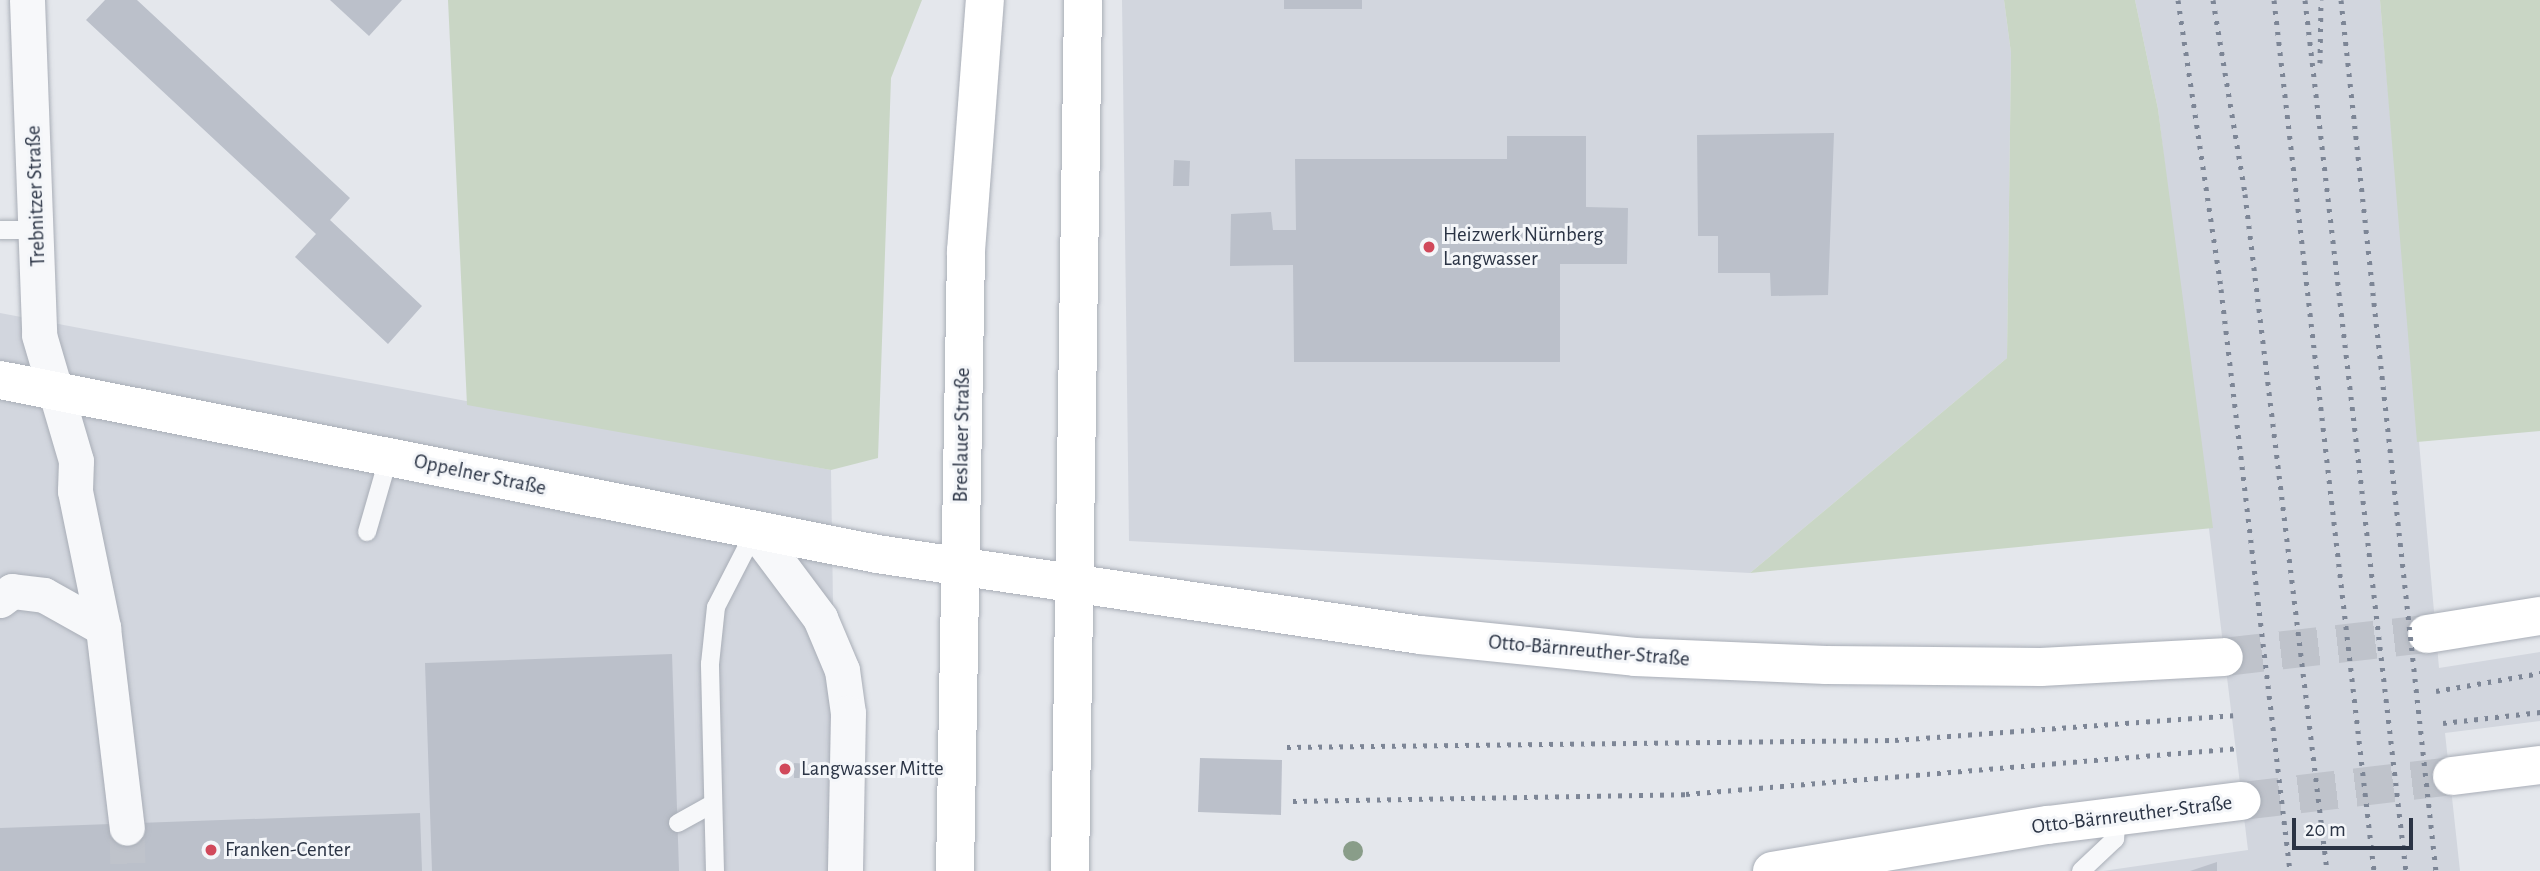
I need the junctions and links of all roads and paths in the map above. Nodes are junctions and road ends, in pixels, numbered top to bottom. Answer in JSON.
{"nodes":[{"id":1,"x":27,"y":0,"type":"edge"},
{"id":2,"x":985,"y":0,"type":"edge"},
{"id":3,"x":1083,"y":0,"type":"edge"},
{"id":4,"x":0,"y":230,"type":"edge"},
{"id":5,"x":39,"y":230,"type":"junction"},
{"id":6,"x":0,"y":380,"type":"edge"},
{"id":7,"x":56,"y":390,"type":"junction"},
{"id":8,"x":389,"y":456,"type":"junction"},
{"id":9,"x":755,"y":531,"type":"junction"},
{"id":10,"x":367,"y":532,"type":"dead end"},
{"id":11,"x":960,"y":568,"type":"junction"},
{"id":12,"x":1073,"y":584,"type":"junction"},
{"id":13,"x":0,"y":600,"type":"edge"},
{"id":14,"x":2540,"y":616,"type":"edge"},
{"id":15,"x":103,"y":628,"type":"junction"},
{"id":16,"x":2427,"y":635,"type":"tunnel mouth"},
{"id":17,"x":2224,"y":657,"type":"tunnel mouth"},
{"id":18,"x":2540,"y":765,"type":"edge"},
{"id":19,"x":2452,"y":776,"type":"tunnel mouth"},
{"id":20,"x":2242,"y":801,"type":"tunnel mouth"},
{"id":21,"x":712,"y":804,"type":"junction"},
{"id":22,"x":2117,"y":817,"type":"junction"},
{"id":23,"x":678,"y":823,"type":"dead end"},
{"id":24,"x":127,"y":828,"type":"tunnel mouth"},
{"id":25,"x":714,"y":870,"type":"edge"},
{"id":26,"x":845,"y":871,"type":"edge"},
{"id":27,"x":955,"y":871,"type":"edge"},
{"id":28,"x":1069,"y":871,"type":"edge"},
{"id":29,"x":1772,"y":871,"type":"edge"},
{"id":30,"x":2081,"y":871,"type":"edge"}],
"edges":[{"from":1,"to":5,"type":"street","name":"Trebnitzer Straße"},
{"from":2,"to":11,"type":"main road","name":"Breslauer Straße"},
{"from":3,"to":12,"type":"main road"},
{"from":4,"to":5,"type":"lane"},
{"from":5,"to":7,"type":"street","name":"Trebnitzer Straße"},
{"from":6,"to":7,"type":"main road","name":"Oppelner Straße"},
{"from":7,"to":8,"type":"main road","name":"Oppelner Straße"},
{"from":7,"to":15,"type":"street","name":"Trebnitzer Straße"},
{"from":8,"to":9,"type":"main road","name":"Oppelner Straße"},
{"from":8,"to":10,"type":"lane"},
{"from":9,"to":11,"type":"main road","name":"Oppelner Straße"},
{"from":9,"to":21,"type":"lane"},
{"from":9,"to":26,"type":"street"},
{"from":11,"to":12,"type":"main road","name":"Otto-Bärnreuther-Straße"},
{"from":11,"to":27,"type":"main road","name":"Breslauer Straße"},
{"from":12,"to":17,"type":"main road","name":"Otto-Bärnreuther-Straße"},
{"from":12,"to":28,"type":"main road"},
{"from":13,"to":15,"type":"street"},
{"from":14,"to":16,"type":"main road"},
{"from":15,"to":24,"type":"street","name":"Trebnitzer Straße"},
{"from":18,"to":19,"type":"main road"},
{"from":20,"to":22,"type":"main road","name":"Otto-Bärnreuther-Straße"},
{"from":21,"to":23,"type":"lane"},
{"from":21,"to":25,"type":"lane"},
{"from":22,"to":29,"type":"main road","name":"Otto-Bärnreuther-Straße"},
{"from":22,"to":30,"type":"lane"}]}
